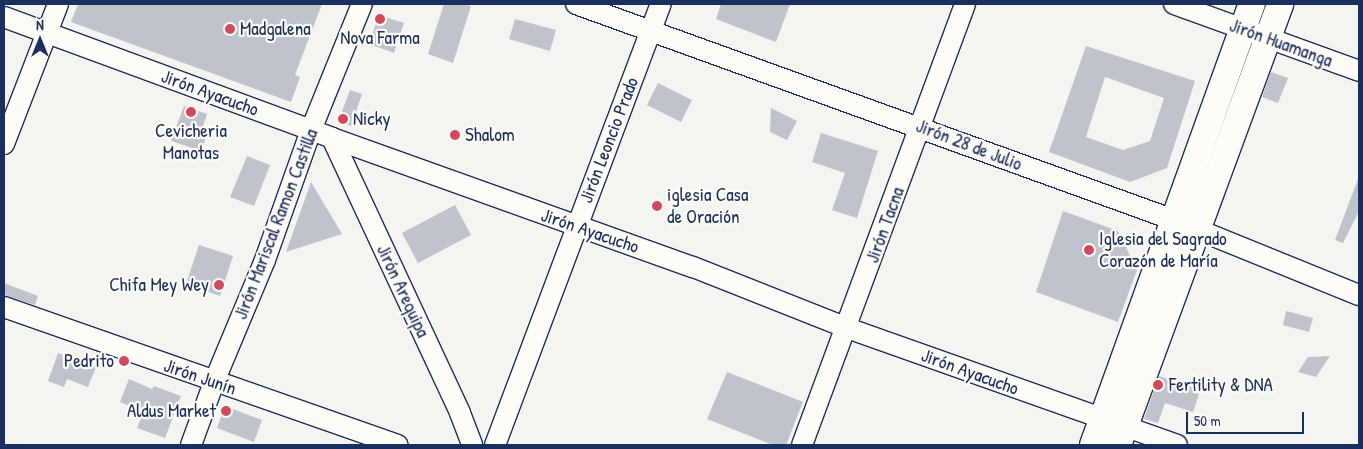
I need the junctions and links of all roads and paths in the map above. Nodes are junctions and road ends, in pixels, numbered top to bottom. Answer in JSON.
{"nodes":[{"id":1,"x":58,"y":4,"type":"edge"},
{"id":2,"x":362,"y":4,"type":"edge"},
{"id":3,"x":576,"y":4,"type":"edge"},
{"id":4,"x":661,"y":4,"type":"edge"},
{"id":5,"x":965,"y":4,"type":"edge"},
{"id":6,"x":1174,"y":4,"type":"edge"},
{"id":7,"x":1252,"y":4,"type":"edge"},
{"id":8,"x":1280,"y":4,"type":"edge"},
{"id":9,"x":4,"y":16,"type":"edge"},
{"id":10,"x":1243,"y":29,"type":"junction"},
{"id":11,"x":47,"y":32,"type":"junction"},
{"id":12,"x":650,"y":32,"type":"junction"},
{"id":13,"x":1267,"y":38,"type":"junction"},
{"id":14,"x":1359,"y":71,"type":"edge"},
{"id":15,"x":921,"y":127,"type":"junction"},
{"id":16,"x":311,"y":130,"type":"junction"},
{"id":17,"x":332,"y":138,"type":"junction"},
{"id":18,"x":4,"y":144,"type":"edge"},
{"id":19,"x":1186,"y":225,"type":"junction"},
{"id":20,"x":576,"y":227,"type":"junction"},
{"id":21,"x":1359,"y":295,"type":"edge"},
{"id":22,"x":4,"y":307,"type":"edge"},
{"id":23,"x":847,"y":328,"type":"junction"},
{"id":24,"x":214,"y":382,"type":"junction"},
{"id":25,"x":1115,"y":430,"type":"edge"},
{"id":26,"x":191,"y":445,"type":"edge"},
{"id":27,"x":397,"y":445,"type":"edge"},
{"id":28,"x":472,"y":445,"type":"edge"},
{"id":29,"x":495,"y":445,"type":"edge"},
{"id":30,"x":802,"y":445,"type":"edge"},
{"id":31,"x":1094,"y":445,"type":"edge"},
{"id":32,"x":1177,"y":445,"type":"edge"}],
"edges":[{"from":1,"to":11,"type":"street"},
{"from":2,"to":16,"type":"street","name":"Jirón Mariscal Ramon Castilla"},
{"from":3,"to":12,"type":"street","name":"Jirón 28 de Julio"},
{"from":4,"to":12,"type":"street","name":"Jirón Leoncio Prado"},
{"from":5,"to":15,"type":"street","name":"Jirón Tacna"},
{"from":6,"to":10,"type":"street","name":"Jirón Huamanga"},
{"from":7,"to":10,"type":"main road"},
{"from":8,"to":13,"type":"main road"},
{"from":9,"to":11,"type":"street","name":"Jirón Ayacucho"},
{"from":10,"to":13,"type":"street","name":"Jirón Huamanga"},
{"from":10,"to":19,"type":"main road"},
{"from":11,"to":16,"type":"street","name":"Jirón Ayacucho"},
{"from":11,"to":18,"type":"street"},
{"from":12,"to":15,"type":"street","name":"Jirón 28 de Julio"},
{"from":12,"to":20,"type":"street","name":"Jirón Leoncio Prado"},
{"from":13,"to":14,"type":"street","name":"Jirón Huamanga"},
{"from":13,"to":19,"type":"main road"},
{"from":15,"to":19,"type":"street","name":"Jirón 28 de Julio"},
{"from":15,"to":23,"type":"street","name":"Jirón Tacna"},
{"from":16,"to":17,"type":"street","name":"Jirón Ayacucho"},
{"from":16,"to":24,"type":"street","name":"Jirón Mariscal Ramon Castilla"},
{"from":17,"to":20,"type":"street","name":"Jirón Ayacucho"},
{"from":17,"to":28,"type":"street","name":"Jirón Arequipa"},
{"from":19,"to":21,"type":"street","name":"Jirón 28 de Julio"},
{"from":19,"to":25,"type":"main road"},
{"from":20,"to":23,"type":"street","name":"Jirón Ayacucho"},
{"from":20,"to":29,"type":"street","name":"Jirón Leoncio Prado"},
{"from":22,"to":24,"type":"street","name":"Jirón Junín"},
{"from":23,"to":25,"type":"street","name":"Jirón Ayacucho"},
{"from":23,"to":30,"type":"street","name":"Jirón Tacna"},
{"from":24,"to":26,"type":"street","name":"Jirón Mariscal Ramon Castilla"},
{"from":24,"to":27,"type":"street","name":"Jirón Junín"},
{"from":25,"to":31,"type":"main road"},
{"from":25,"to":32,"type":"street","name":"Jirón Ayacucho"}]}
